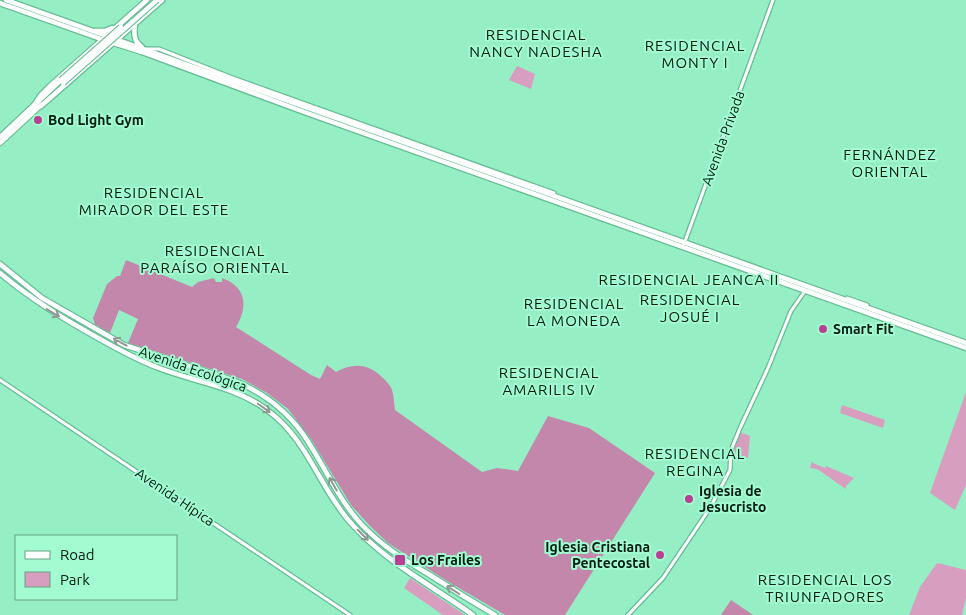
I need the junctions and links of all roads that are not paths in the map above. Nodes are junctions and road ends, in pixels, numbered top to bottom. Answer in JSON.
{"nodes":[{"id":1,"x":6,"y":0,"type":"edge"},
{"id":2,"x":147,"y":0,"type":"edge"},
{"id":3,"x":152,"y":0,"type":"edge"},
{"id":4,"x":157,"y":0,"type":"edge"},
{"id":5,"x":162,"y":0,"type":"edge"},
{"id":6,"x":773,"y":0,"type":"edge"},
{"id":7,"x":0,"y":3,"type":"edge"},
{"id":8,"x":123,"y":20,"type":"junction"},
{"id":9,"x":135,"y":23,"type":"junction"},
{"id":10,"x":86,"y":31,"type":"junction"},
{"id":11,"x":103,"y":38,"type":"junction"},
{"id":12,"x":114,"y":42,"type":"junction"},
{"id":13,"x":130,"y":48,"type":"junction"},
{"id":14,"x":145,"y":49,"type":"junction"},
{"id":15,"x":89,"y":50,"type":"junction"},
{"id":16,"x":97,"y":56,"type":"junction"},
{"id":17,"x":62,"y":82,"type":"junction"},
{"id":18,"x":41,"y":106,"type":"junction"},
{"id":19,"x":33,"y":107,"type":"junction"},
{"id":20,"x":0,"y":137,"type":"edge"},
{"id":21,"x":0,"y":143,"type":"edge"},
{"id":22,"x":684,"y":244,"type":"junction"},
{"id":23,"x":0,"y":264,"type":"edge"},
{"id":24,"x":0,"y":274,"type":"edge"},
{"id":25,"x":804,"y":290,"type":"junction"},
{"id":26,"x":966,"y":342,"type":"edge"},
{"id":27,"x":966,"y":348,"type":"edge"},
{"id":28,"x":0,"y":380,"type":"edge"},
{"id":29,"x":350,"y":615,"type":"edge"},
{"id":30,"x":473,"y":615,"type":"edge"},
{"id":31,"x":495,"y":615,"type":"edge"},
{"id":32,"x":628,"y":615,"type":"edge"}],
"edges":[{"from":1,"to":10,"type":"main road"},
{"from":2,"to":8,"type":"main road"},
{"from":3,"to":17,"type":"main road","bridge":true},
{"from":4,"to":17,"type":"main road","bridge":true},
{"from":5,"to":9,"type":"main road"},
{"from":6,"to":22,"type":"street","name":"Avenida Privada"},
{"from":7,"to":10,"type":"main road"},
{"from":8,"to":10,"type":"main road"},
{"from":8,"to":11,"type":"main road"},
{"from":9,"to":12,"type":"main road"},
{"from":9,"to":14,"type":"main road"},
{"from":10,"to":11,"type":"main road"},
{"from":10,"to":15,"type":"main road"},
{"from":11,"to":12,"type":"main road"},
{"from":11,"to":15,"type":"main road"},
{"from":12,"to":13,"type":"main road"},
{"from":12,"to":14,"type":"main road"},
{"from":12,"to":16,"type":"main road"},
{"from":13,"to":16,"type":"main road"},
{"from":13,"to":22,"type":"main road"},
{"from":14,"to":22,"type":"main road"},
{"from":15,"to":19,"type":"main road"},
{"from":16,"to":18,"type":"main road"},
{"from":17,"to":18,"type":"main road"},
{"from":17,"to":19,"type":"main road"},
{"from":18,"to":21,"type":"main road"},
{"from":19,"to":20,"type":"main road"},
{"from":22,"to":25,"type":"main road"},
{"from":22,"to":26,"type":"main road"},
{"from":31,"to":23,"type":"main road","name":"Avenida Ecológica","one_way":true},
{"from":24,"to":30,"type":"main road","one_way":true},
{"from":25,"to":27,"type":"main road"},
{"from":25,"to":32,"type":"street"},
{"from":28,"to":29,"type":"street","name":"Avenida Hípica"}]}
